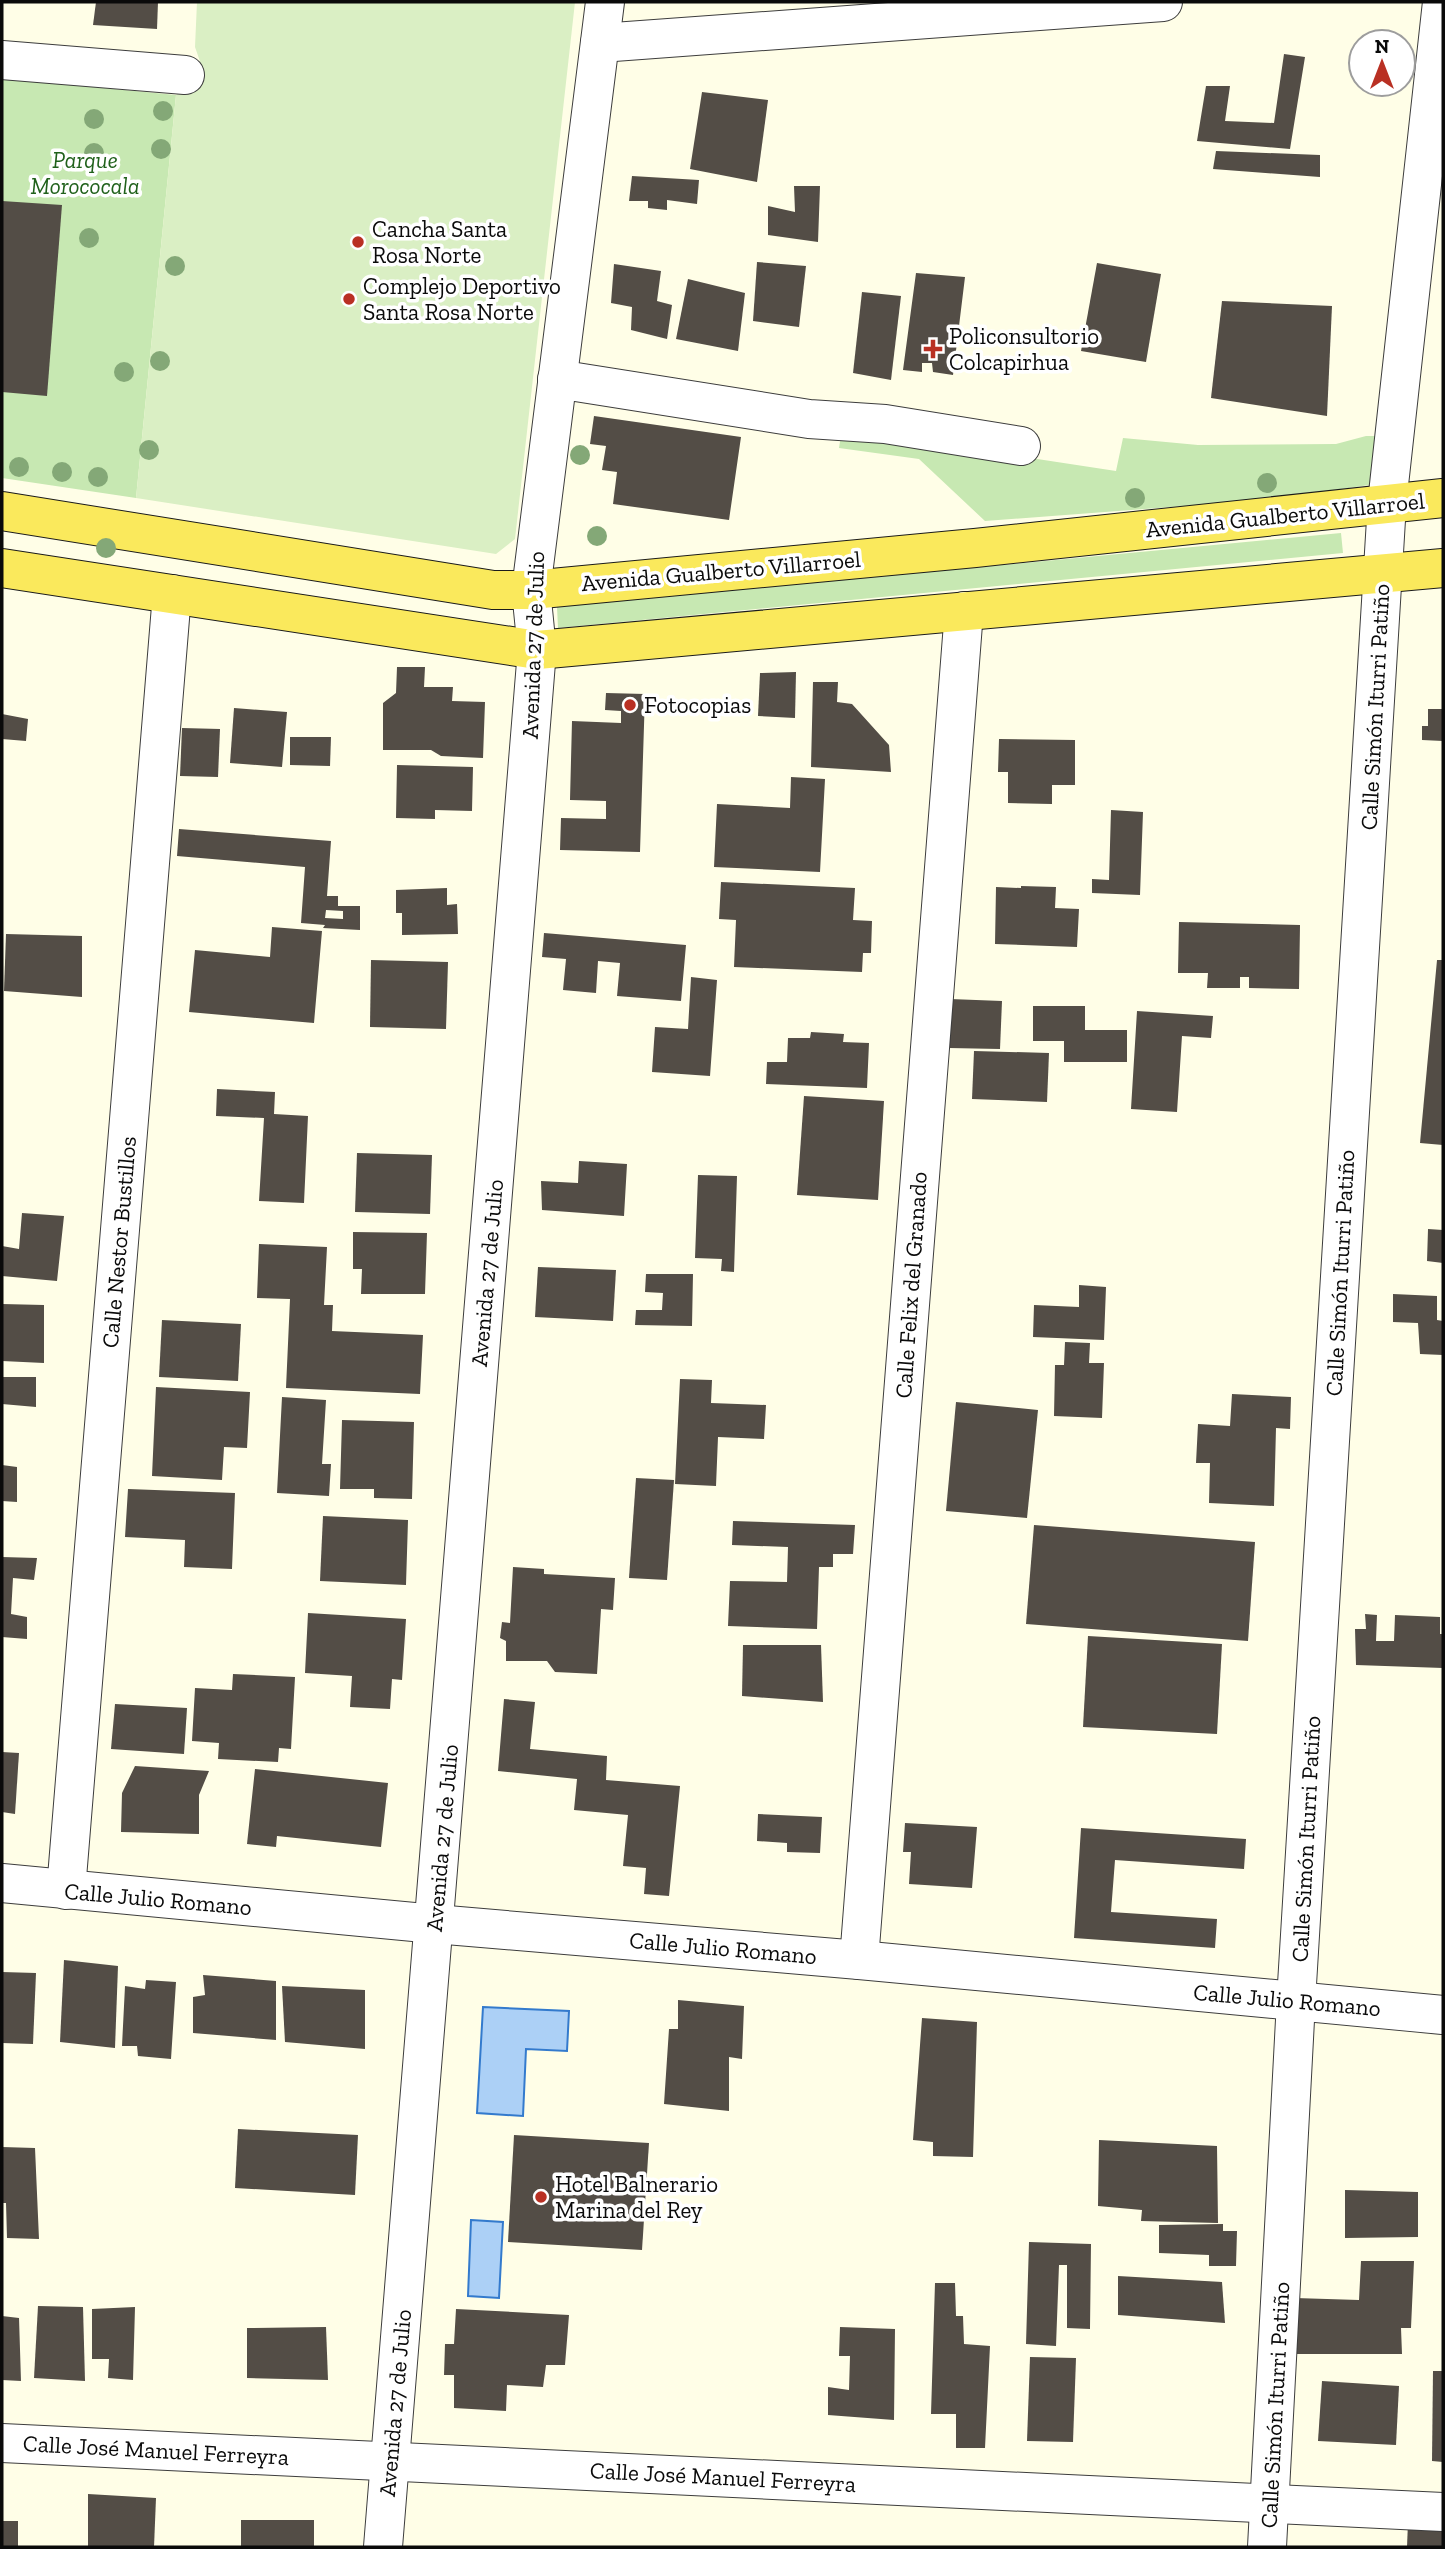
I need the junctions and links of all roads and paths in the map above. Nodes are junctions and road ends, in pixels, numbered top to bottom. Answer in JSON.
{"nodes":[{"id":1,"x":605,"y":2,"type":"edge"},
{"id":2,"x":1163,"y":2,"type":"edge"},
{"id":3,"x":1442,"y":2,"type":"edge"},
{"id":4,"x":600,"y":43,"type":"junction"},
{"id":5,"x":2,"y":60,"type":"edge"},
{"id":6,"x":185,"y":75,"type":"dead end"},
{"id":7,"x":557,"y":379,"type":"junction"},
{"id":8,"x":1021,"y":446,"type":"dead end"},
{"id":9,"x":1443,"y":498,"type":"edge"},
{"id":10,"x":1388,"y":503,"type":"junction"},
{"id":11,"x":2,"y":511,"type":"edge"},
{"id":12,"x":2,"y":568,"type":"edge"},
{"id":13,"x":1443,"y":568,"type":"edge"},
{"id":14,"x":1383,"y":574,"type":"junction"},
{"id":15,"x":531,"y":590,"type":"junction"},
{"id":16,"x":172,"y":594,"type":"junction"},
{"id":17,"x":964,"y":611,"type":"junction"},
{"id":18,"x":537,"y":650,"type":"junction"},
{"id":19,"x":2,"y":1883,"type":"edge"},
{"id":20,"x":66,"y":1891,"type":"junction"},
{"id":21,"x":435,"y":1924,"type":"junction"},
{"id":22,"x":859,"y":1960,"type":"junction"},
{"id":23,"x":1296,"y":2001,"type":"junction"},
{"id":24,"x":1443,"y":2015,"type":"edge"},
{"id":25,"x":2,"y":2443,"type":"edge"},
{"id":26,"x":391,"y":2461,"type":"junction"},
{"id":27,"x":1270,"y":2504,"type":"junction"},
{"id":28,"x":1443,"y":2512,"type":"edge"},
{"id":29,"x":383,"y":2547,"type":"edge"},
{"id":30,"x":1268,"y":2547,"type":"edge"}],
"edges":[{"from":1,"to":4,"type":"street","name":"Avenida 27 de Julio"},
{"from":2,"to":4,"type":"street"},
{"from":3,"to":10,"type":"street","name":"Calle Simón Iturri Patiño"},
{"from":4,"to":7,"type":"street","name":"Avenida 27 de Julio"},
{"from":5,"to":6,"type":"street"},
{"from":7,"to":8,"type":"street"},
{"from":7,"to":15,"type":"street","name":"Avenida 27 de Julio"},
{"from":9,"to":10,"type":"main road","name":"Avenida Gualberto Villarroel"},
{"from":10,"to":14,"type":"street","name":"Calle Simón Iturri Patiño"},
{"from":10,"to":15,"type":"main road","name":"Avenida Gualberto Villarroel"},
{"from":11,"to":15,"type":"main road","name":"Avenida Gualberto Villarroel"},
{"from":12,"to":16,"type":"main road"},
{"from":13,"to":14,"type":"main road"},
{"from":14,"to":17,"type":"main road"},
{"from":14,"to":23,"type":"street","name":"Calle Simón Iturri Patiño"},
{"from":15,"to":18,"type":"street","name":"Avenida 27 de Julio"},
{"from":16,"to":18,"type":"main road"},
{"from":16,"to":20,"type":"street","name":"Calle Nestor Bustillos"},
{"from":17,"to":18,"type":"main road"},
{"from":17,"to":22,"type":"street","name":"Calle Felix del Granado"},
{"from":18,"to":21,"type":"street","name":"Avenida 27 de Julio"},
{"from":19,"to":20,"type":"street","name":"Calle Julio Romano"},
{"from":20,"to":21,"type":"street","name":"Calle Julio Romano"},
{"from":21,"to":22,"type":"street","name":"Calle Julio Romano"},
{"from":21,"to":26,"type":"street","name":"Avenida 27 de Julio"},
{"from":22,"to":23,"type":"street","name":"Calle Julio Romano"},
{"from":23,"to":24,"type":"street","name":"Calle Julio Romano"},
{"from":23,"to":27,"type":"street","name":"Calle Simón Iturri Patiño"},
{"from":25,"to":26,"type":"street","name":"Calle José Manuel Ferreyra"},
{"from":26,"to":27,"type":"street","name":"Calle José Manuel Ferreyra"},
{"from":26,"to":29,"type":"street","name":"Avenida 27 de Julio"},
{"from":27,"to":28,"type":"street","name":"Calle José Manuel Ferreyra"},
{"from":27,"to":30,"type":"street","name":"Calle Simón Iturri Patiño"}]}
